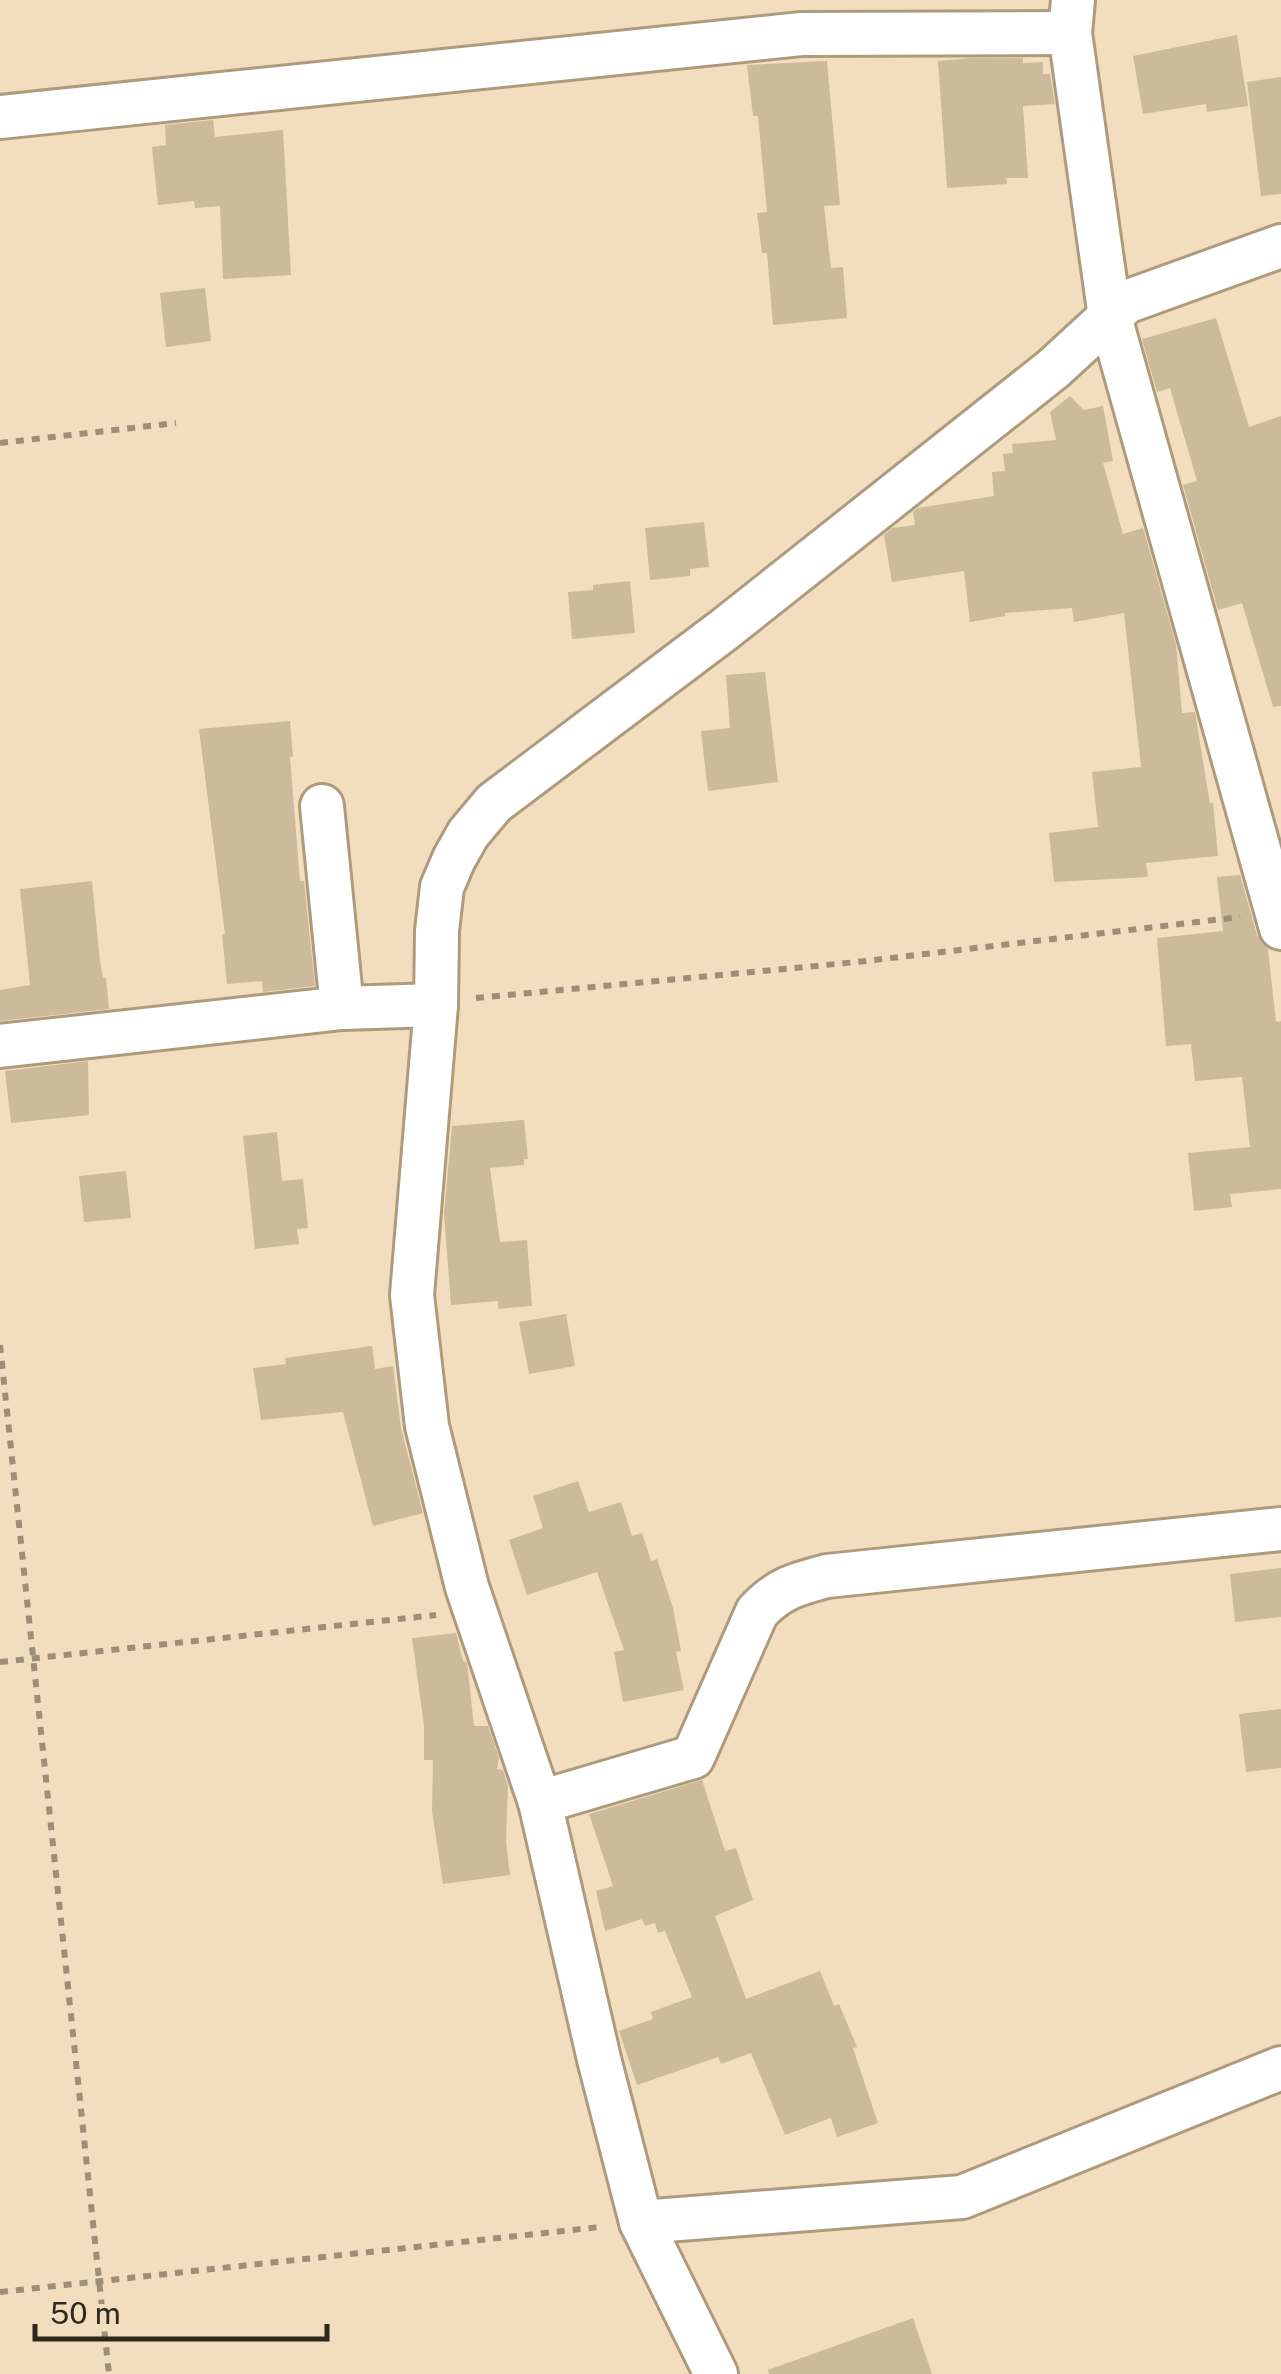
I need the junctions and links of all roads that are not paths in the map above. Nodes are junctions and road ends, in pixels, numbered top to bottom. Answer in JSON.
{"nodes":[{"id":1,"x":1072,"y":16,"type":"edge"},
{"id":2,"x":0,"y":117,"type":"edge"},
{"id":3,"x":1281,"y":246,"type":"edge"},
{"id":4,"x":1110,"y":317,"type":"junction"},
{"id":5,"x":322,"y":806,"type":"dead end"},
{"id":6,"x":1279,"y":920,"type":"edge"},
{"id":7,"x":436,"y":1005,"type":"junction"},
{"id":8,"x":342,"y":1008,"type":"junction"},
{"id":9,"x":0,"y":1046,"type":"edge"},
{"id":10,"x":1281,"y":1528,"type":"edge"},
{"id":11,"x":540,"y":1802,"type":"junction"},
{"id":12,"x":1281,"y":2068,"type":"edge"},
{"id":13,"x":641,"y":2222,"type":"junction"},
{"id":14,"x":716,"y":2374,"type":"edge"}],
"edges":[{"from":1,"to":2,"type":"street"},
{"from":1,"to":4,"type":"street"},
{"from":3,"to":4,"type":"street"},
{"from":4,"to":6,"type":"street"},
{"from":4,"to":7,"type":"street"},
{"from":5,"to":8,"type":"street"},
{"from":7,"to":8,"type":"street"},
{"from":7,"to":11,"type":"street"},
{"from":8,"to":9,"type":"street"},
{"from":10,"to":11,"type":"street"},
{"from":11,"to":13,"type":"street"},
{"from":12,"to":13,"type":"street"},
{"from":13,"to":14,"type":"street"}]}
